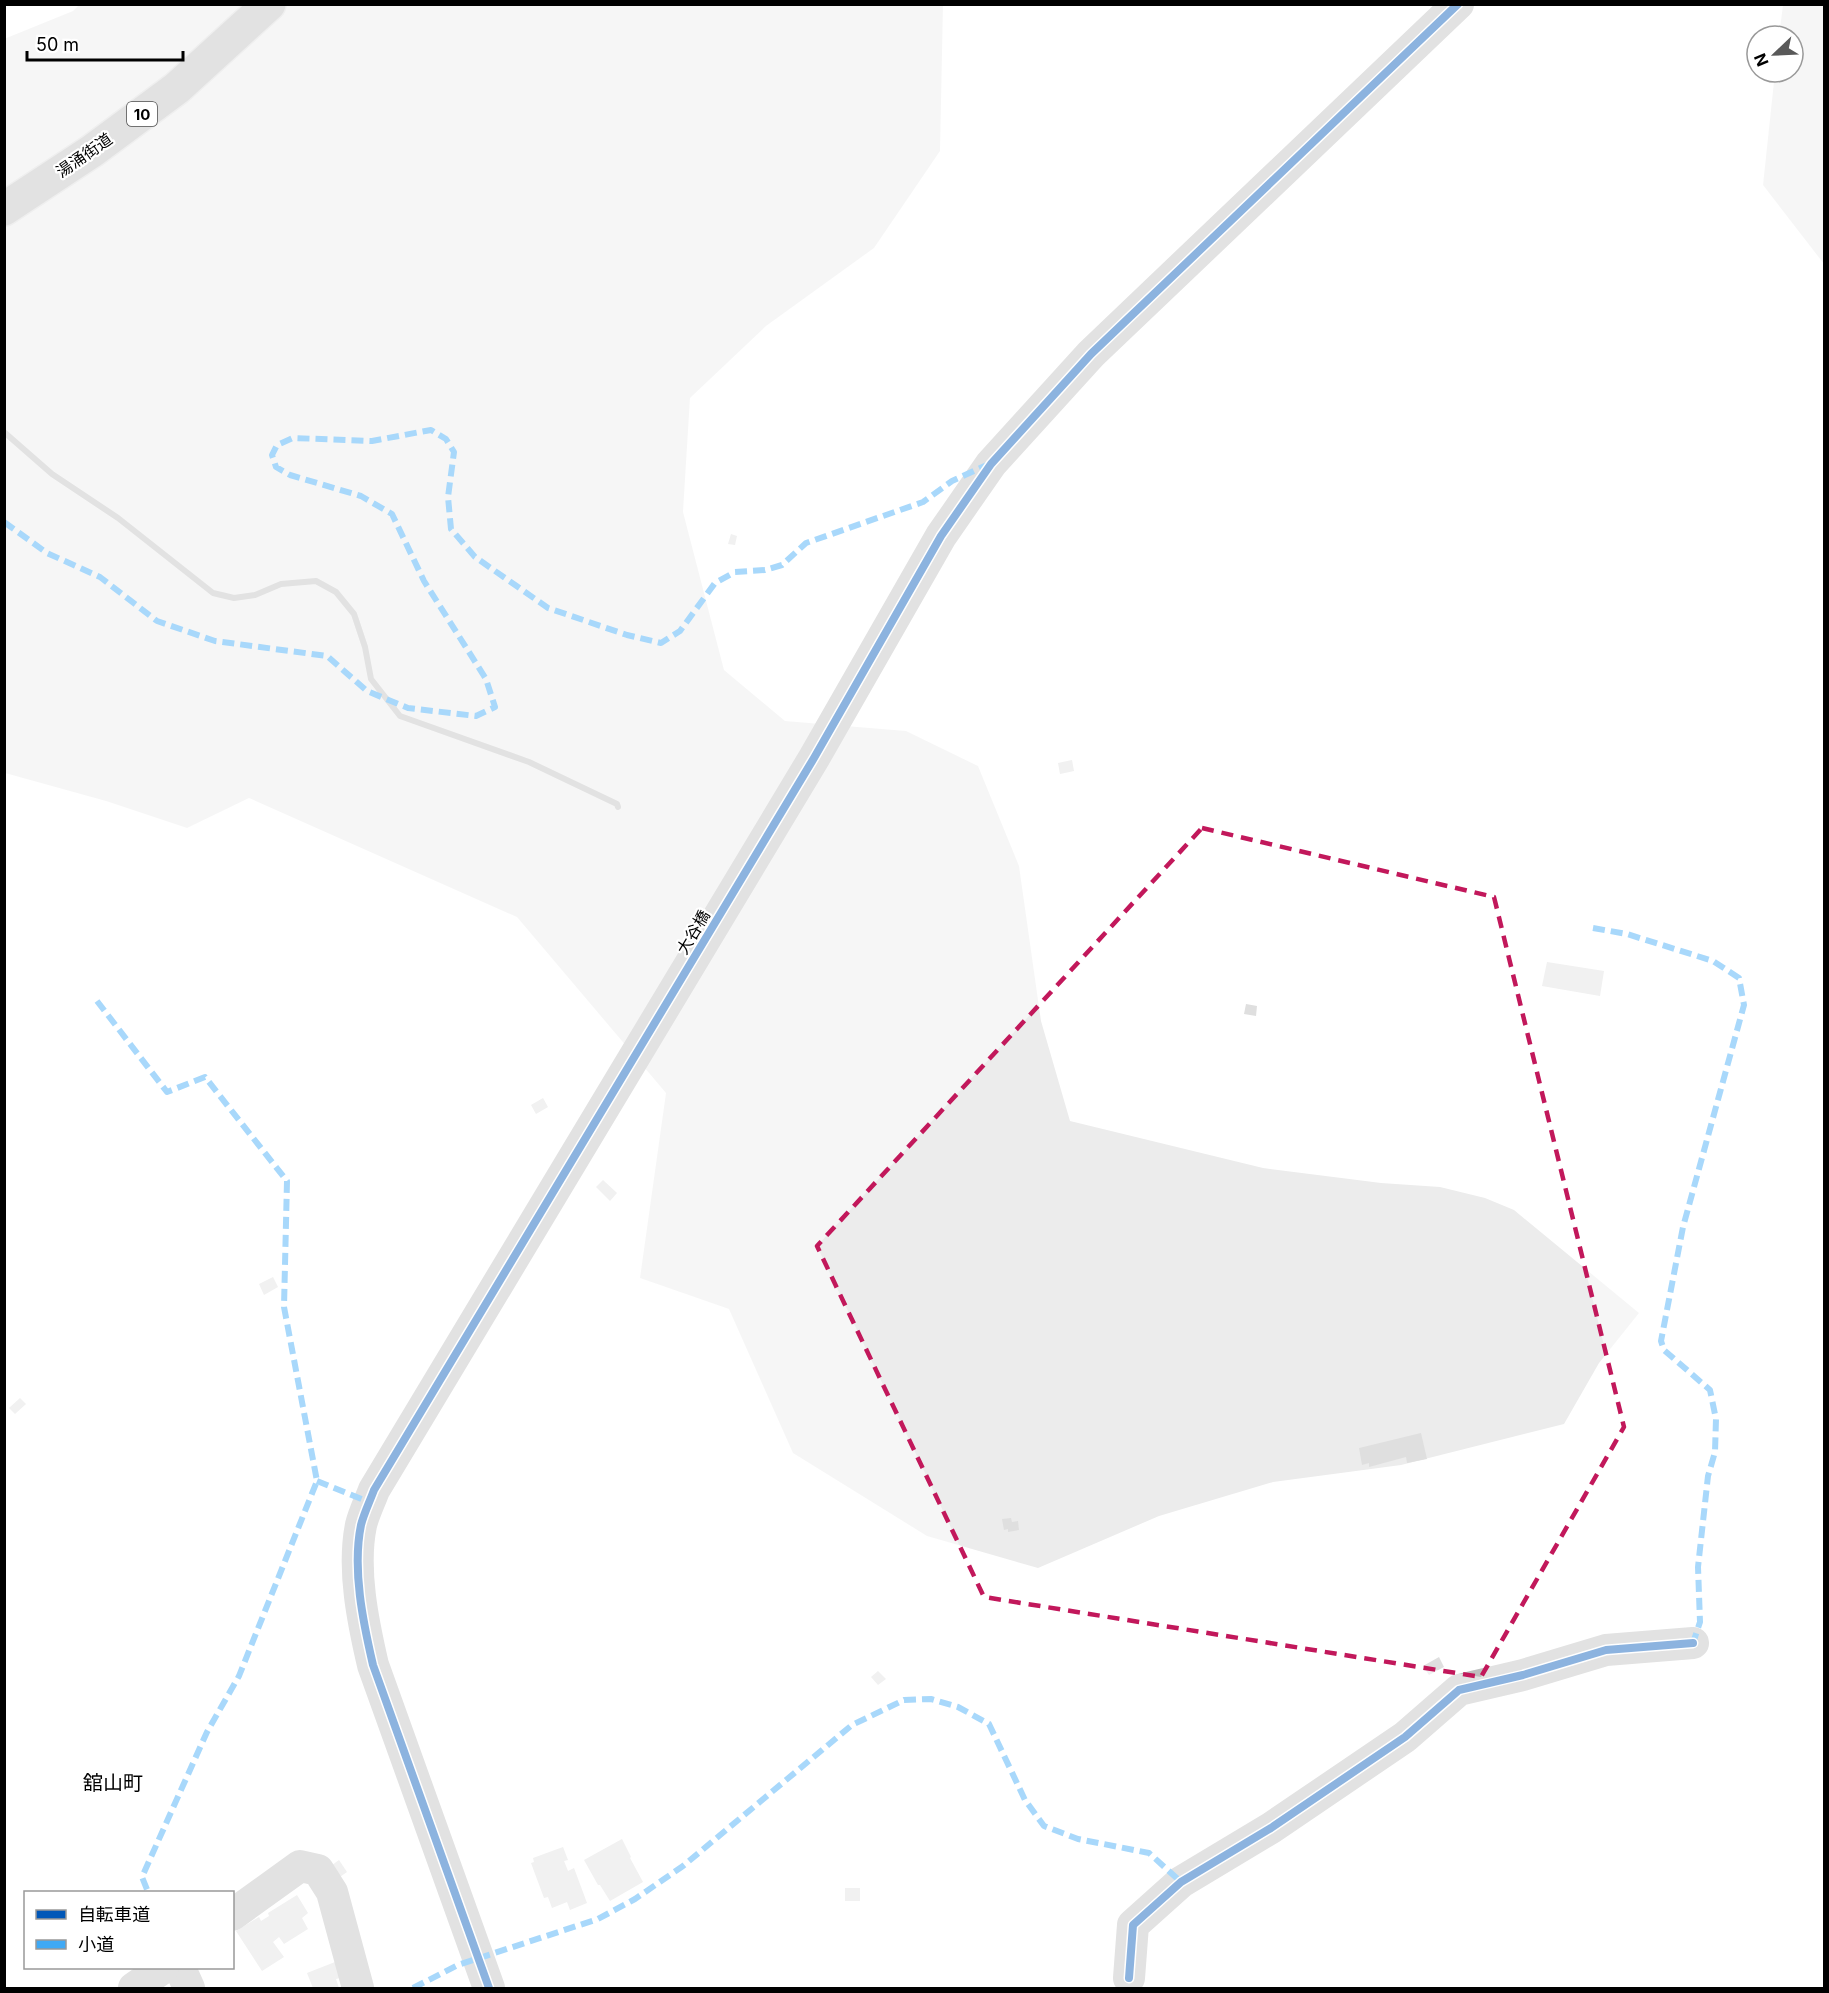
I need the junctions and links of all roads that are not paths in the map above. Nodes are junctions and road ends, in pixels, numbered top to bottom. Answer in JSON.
{"nodes":[{"id":1,"x":269,"y":4,"type":"edge"},
{"id":2,"x":1458,"y":4,"type":"edge"},
{"id":3,"x":4,"y":209,"type":"edge"},
{"id":4,"x":1693,"y":1643,"type":"dead end"},
{"id":5,"x":234,"y":1914,"type":"edge"},
{"id":6,"x":162,"y":1969,"type":"edge"},
{"id":7,"x":180,"y":1969,"type":"edge"},
{"id":8,"x":1130,"y":1985,"type":"edge"},
{"id":9,"x":134,"y":1989,"type":"edge"},
{"id":10,"x":189,"y":1989,"type":"edge"},
{"id":11,"x":358,"y":1989,"type":"edge"},
{"id":12,"x":489,"y":1989,"type":"edge"}],
"edges":[{"from":1,"to":3,"type":"main road","name":"湯涌街道","number":"10"},
{"from":2,"to":12,"type":"street","name":"大谷橋"},
{"from":4,"to":8,"type":"street"},
{"from":5,"to":11,"type":"street"},
{"from":6,"to":9,"type":"street"},
{"from":7,"to":10,"type":"street"}]}
